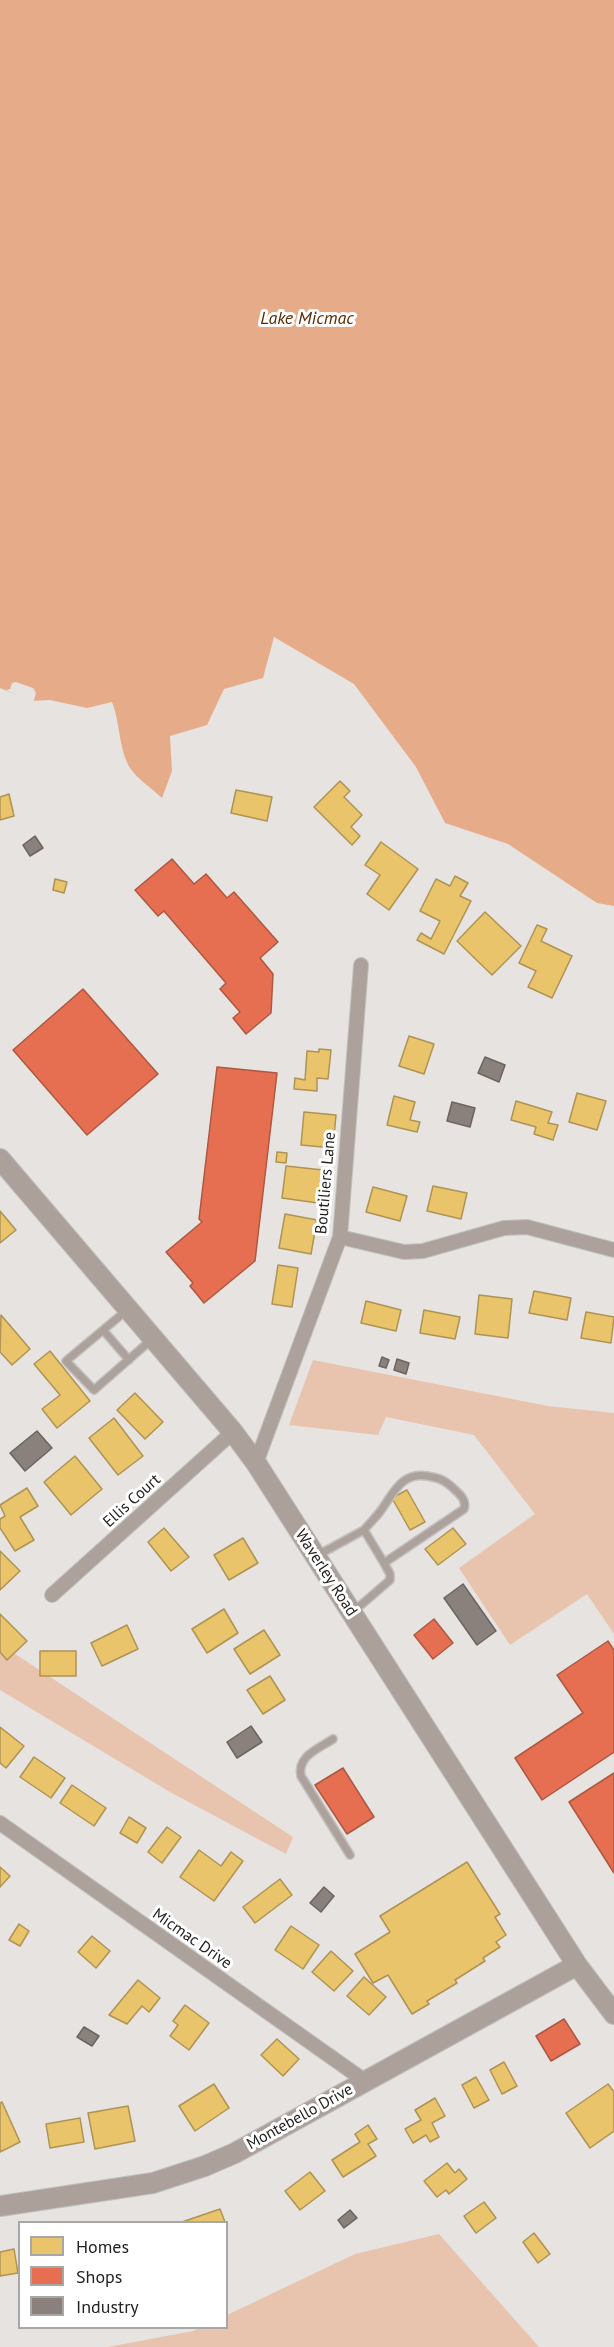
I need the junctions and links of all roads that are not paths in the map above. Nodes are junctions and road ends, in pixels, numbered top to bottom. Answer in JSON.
{"nodes":[{"id":1,"x":361,"y":964,"type":"dead end"},
{"id":2,"x":0,"y":1160,"type":"edge"},
{"id":3,"x":340,"y":1237,"type":"junction"},
{"id":4,"x":614,"y":1250,"type":"edge"},
{"id":5,"x":128,"y":1309,"type":"junction"},
{"id":6,"x":103,"y":1330,"type":"junction"},
{"id":7,"x":153,"y":1339,"type":"junction"},
{"id":8,"x":129,"y":1360,"type":"junction"},
{"id":9,"x":233,"y":1432,"type":"junction"},
{"id":10,"x":256,"y":1463,"type":"junction"},
{"id":11,"x":364,"y":1530,"type":"junction"},
{"id":12,"x":316,"y":1556,"type":"junction"},
{"id":13,"x":384,"y":1563,"type":"junction"},
{"id":14,"x":52,"y":1595,"type":"dead end"},
{"id":15,"x":352,"y":1612,"type":"junction"},
{"id":16,"x":333,"y":1739,"type":"dead end"},
{"id":17,"x":0,"y":1823,"type":"edge"},
{"id":18,"x":350,"y":1855,"type":"dead end"},
{"id":19,"x":577,"y":1965,"type":"junction"},
{"id":20,"x":614,"y":2014,"type":"edge"},
{"id":21,"x":365,"y":2081,"type":"junction"},
{"id":22,"x":0,"y":2206,"type":"edge"}],
"edges":[{"from":1,"to":3,"type":"street","name":"Boutiliers Lane"},
{"from":2,"to":5,"type":"main road","name":"Waverley Road"},
{"from":3,"to":4,"type":"street"},
{"from":3,"to":10,"type":"street","name":"Boutiliers Lane"},
{"from":5,"to":6,"type":"lane"},
{"from":5,"to":7,"type":"main road","name":"Waverley Road"},
{"from":6,"to":8,"type":"lane"},
{"from":6,"to":8,"type":"lane"},
{"from":7,"to":8,"type":"lane"},
{"from":7,"to":9,"type":"main road","name":"Waverley Road"},
{"from":9,"to":10,"type":"main road","name":"Waverley Road"},
{"from":9,"to":14,"type":"street","name":"Ellis Court"},
{"from":10,"to":12,"type":"main road","name":"Waverley Road"},
{"from":11,"to":12,"type":"lane"},
{"from":11,"to":13,"type":"lane"},
{"from":11,"to":13,"type":"lane"},
{"from":12,"to":15,"type":"main road","name":"Waverley Road"},
{"from":13,"to":15,"type":"lane"},
{"from":15,"to":19,"type":"main road","name":"Waverley Road"},
{"from":16,"to":18,"type":"lane"},
{"from":17,"to":21,"type":"street","name":"Micmac Drive"},
{"from":19,"to":20,"type":"main road","name":"Waverley Road"},
{"from":19,"to":21,"type":"main road","name":"Montebello Drive"},
{"from":21,"to":22,"type":"main road","name":"Montebello Drive"}]}
